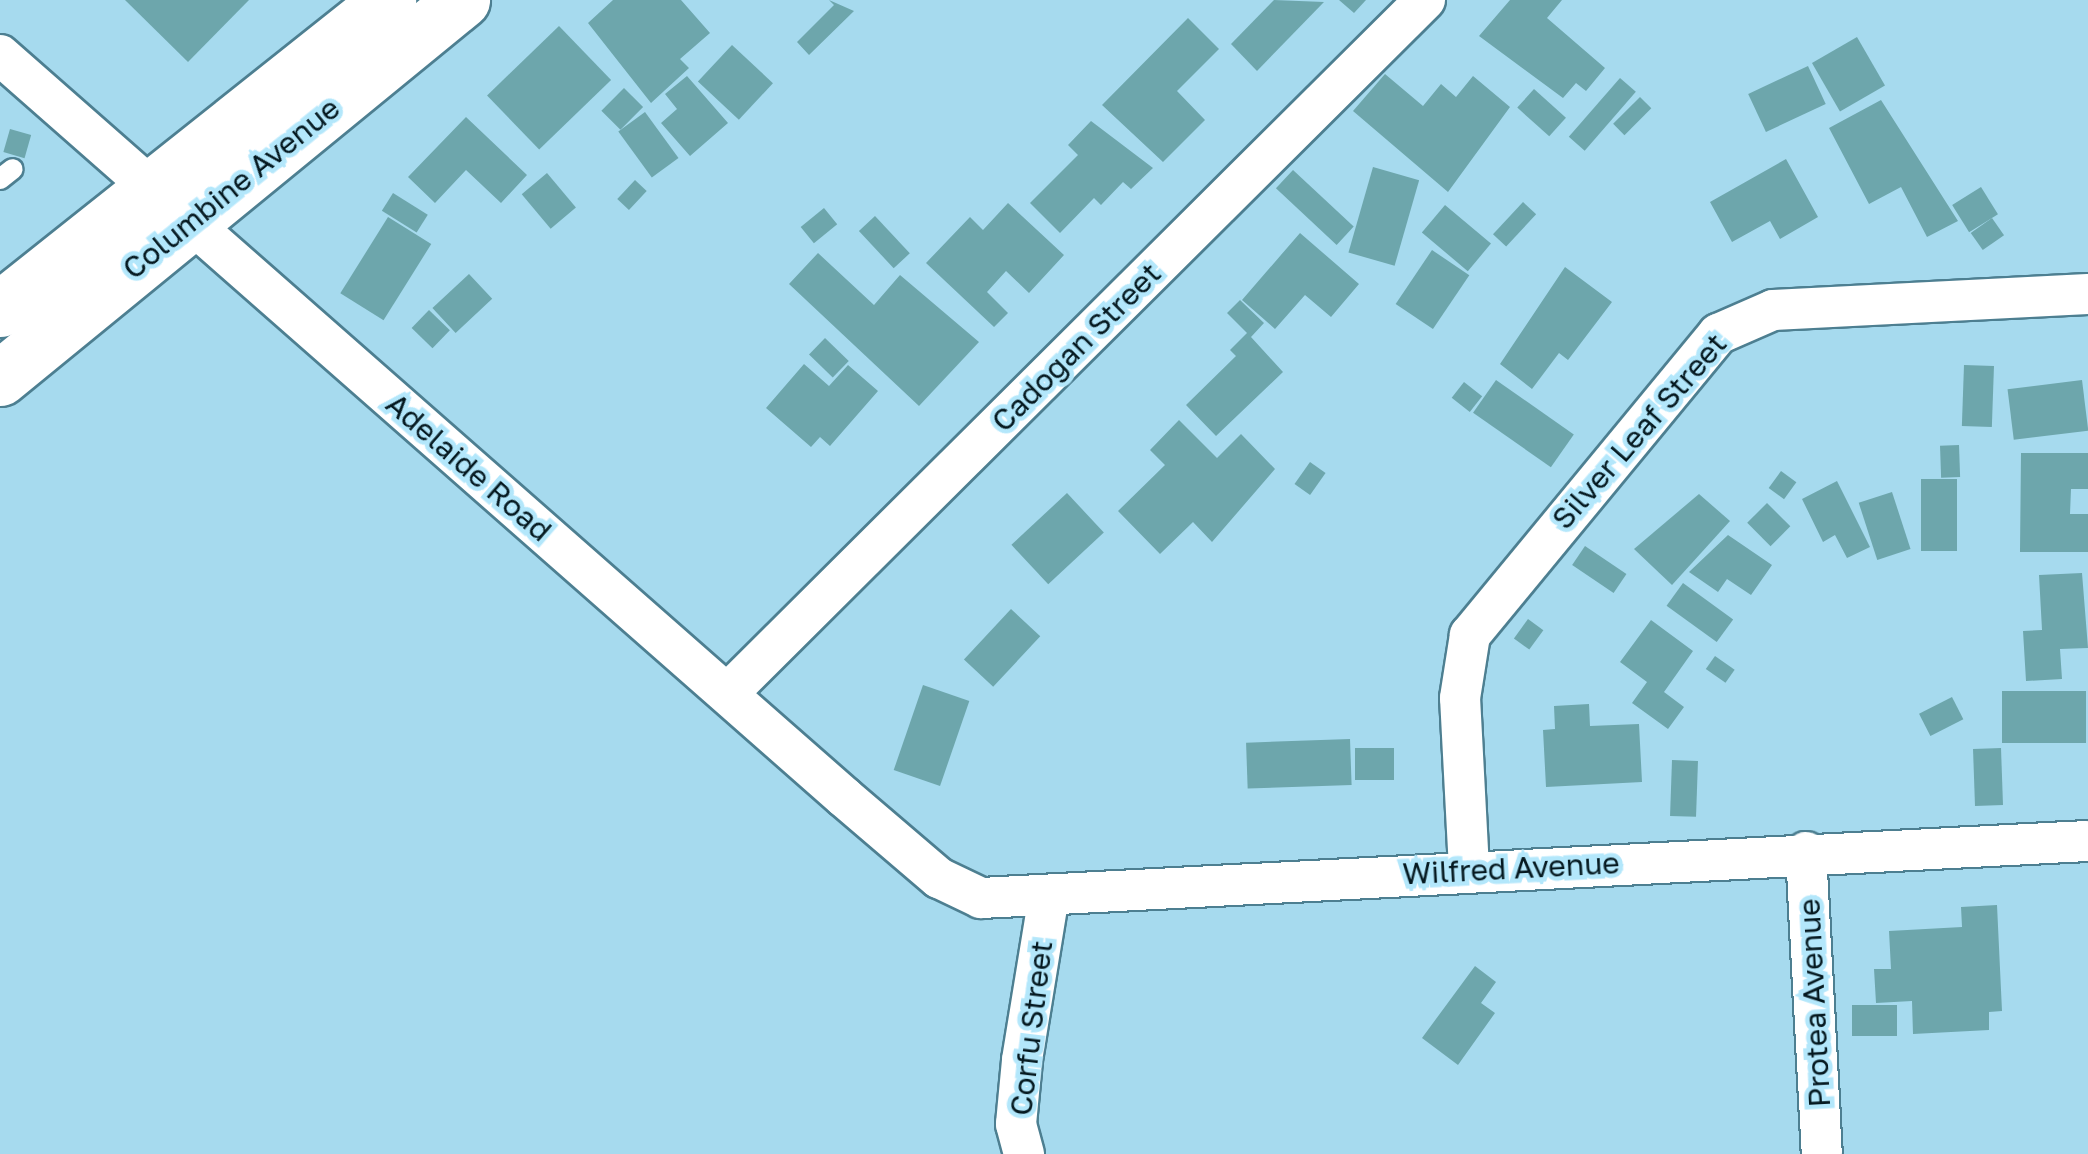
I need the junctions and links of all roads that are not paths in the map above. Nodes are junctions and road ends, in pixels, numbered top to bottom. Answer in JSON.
{"nodes":[{"id":1,"x":388,"y":0,"type":"edge"},
{"id":2,"x":462,"y":0,"type":"edge"},
{"id":3,"x":1425,"y":0,"type":"edge"},
{"id":4,"x":0,"y":54,"type":"edge"},
{"id":5,"x":168,"y":208,"type":"junction"},
{"id":6,"x":2088,"y":294,"type":"edge"},
{"id":7,"x":0,"y":308,"type":"edge"},
{"id":8,"x":0,"y":378,"type":"edge"},
{"id":9,"x":728,"y":693,"type":"junction"},
{"id":10,"x":2088,"y":840,"type":"edge"},
{"id":11,"x":1806,"y":852,"type":"junction"},
{"id":12,"x":1469,"y":869,"type":"junction"},
{"id":13,"x":938,"y":878,"type":"joint"},
{"id":14,"x":1048,"y":901,"type":"junction"},
{"id":15,"x":1024,"y":1154,"type":"edge"},
{"id":16,"x":1822,"y":1154,"type":"edge"}],
"edges":[{"from":1,"to":5,"type":"main road","name":"Columbine Avenue"},
{"from":2,"to":5,"type":"main road","name":"Columbine Avenue"},
{"from":3,"to":9,"type":"street","name":"Cadogan Street"},
{"from":4,"to":5,"type":"street","name":"Adelaide Road"},
{"from":5,"to":7,"type":"main road","name":"Columbine Avenue"},
{"from":5,"to":8,"type":"main road","name":"Columbine Avenue"},
{"from":5,"to":9,"type":"street","name":"Adelaide Road"},
{"from":6,"to":12,"type":"street","name":"Silver Leaf Street"},
{"from":9,"to":13,"type":"street","name":"Adelaide Road"},
{"from":10,"to":11,"type":"street","name":"Wilfred Avenue"},
{"from":11,"to":12,"type":"street","name":"Wilfred Avenue"},
{"from":11,"to":16,"type":"street","name":"Protea Avenue"},
{"from":12,"to":14,"type":"street","name":"Wilfred Avenue"},
{"from":13,"to":14,"type":"street","name":"Wilfred Avenue"},
{"from":14,"to":15,"type":"street","name":"Corfu Street"}]}
